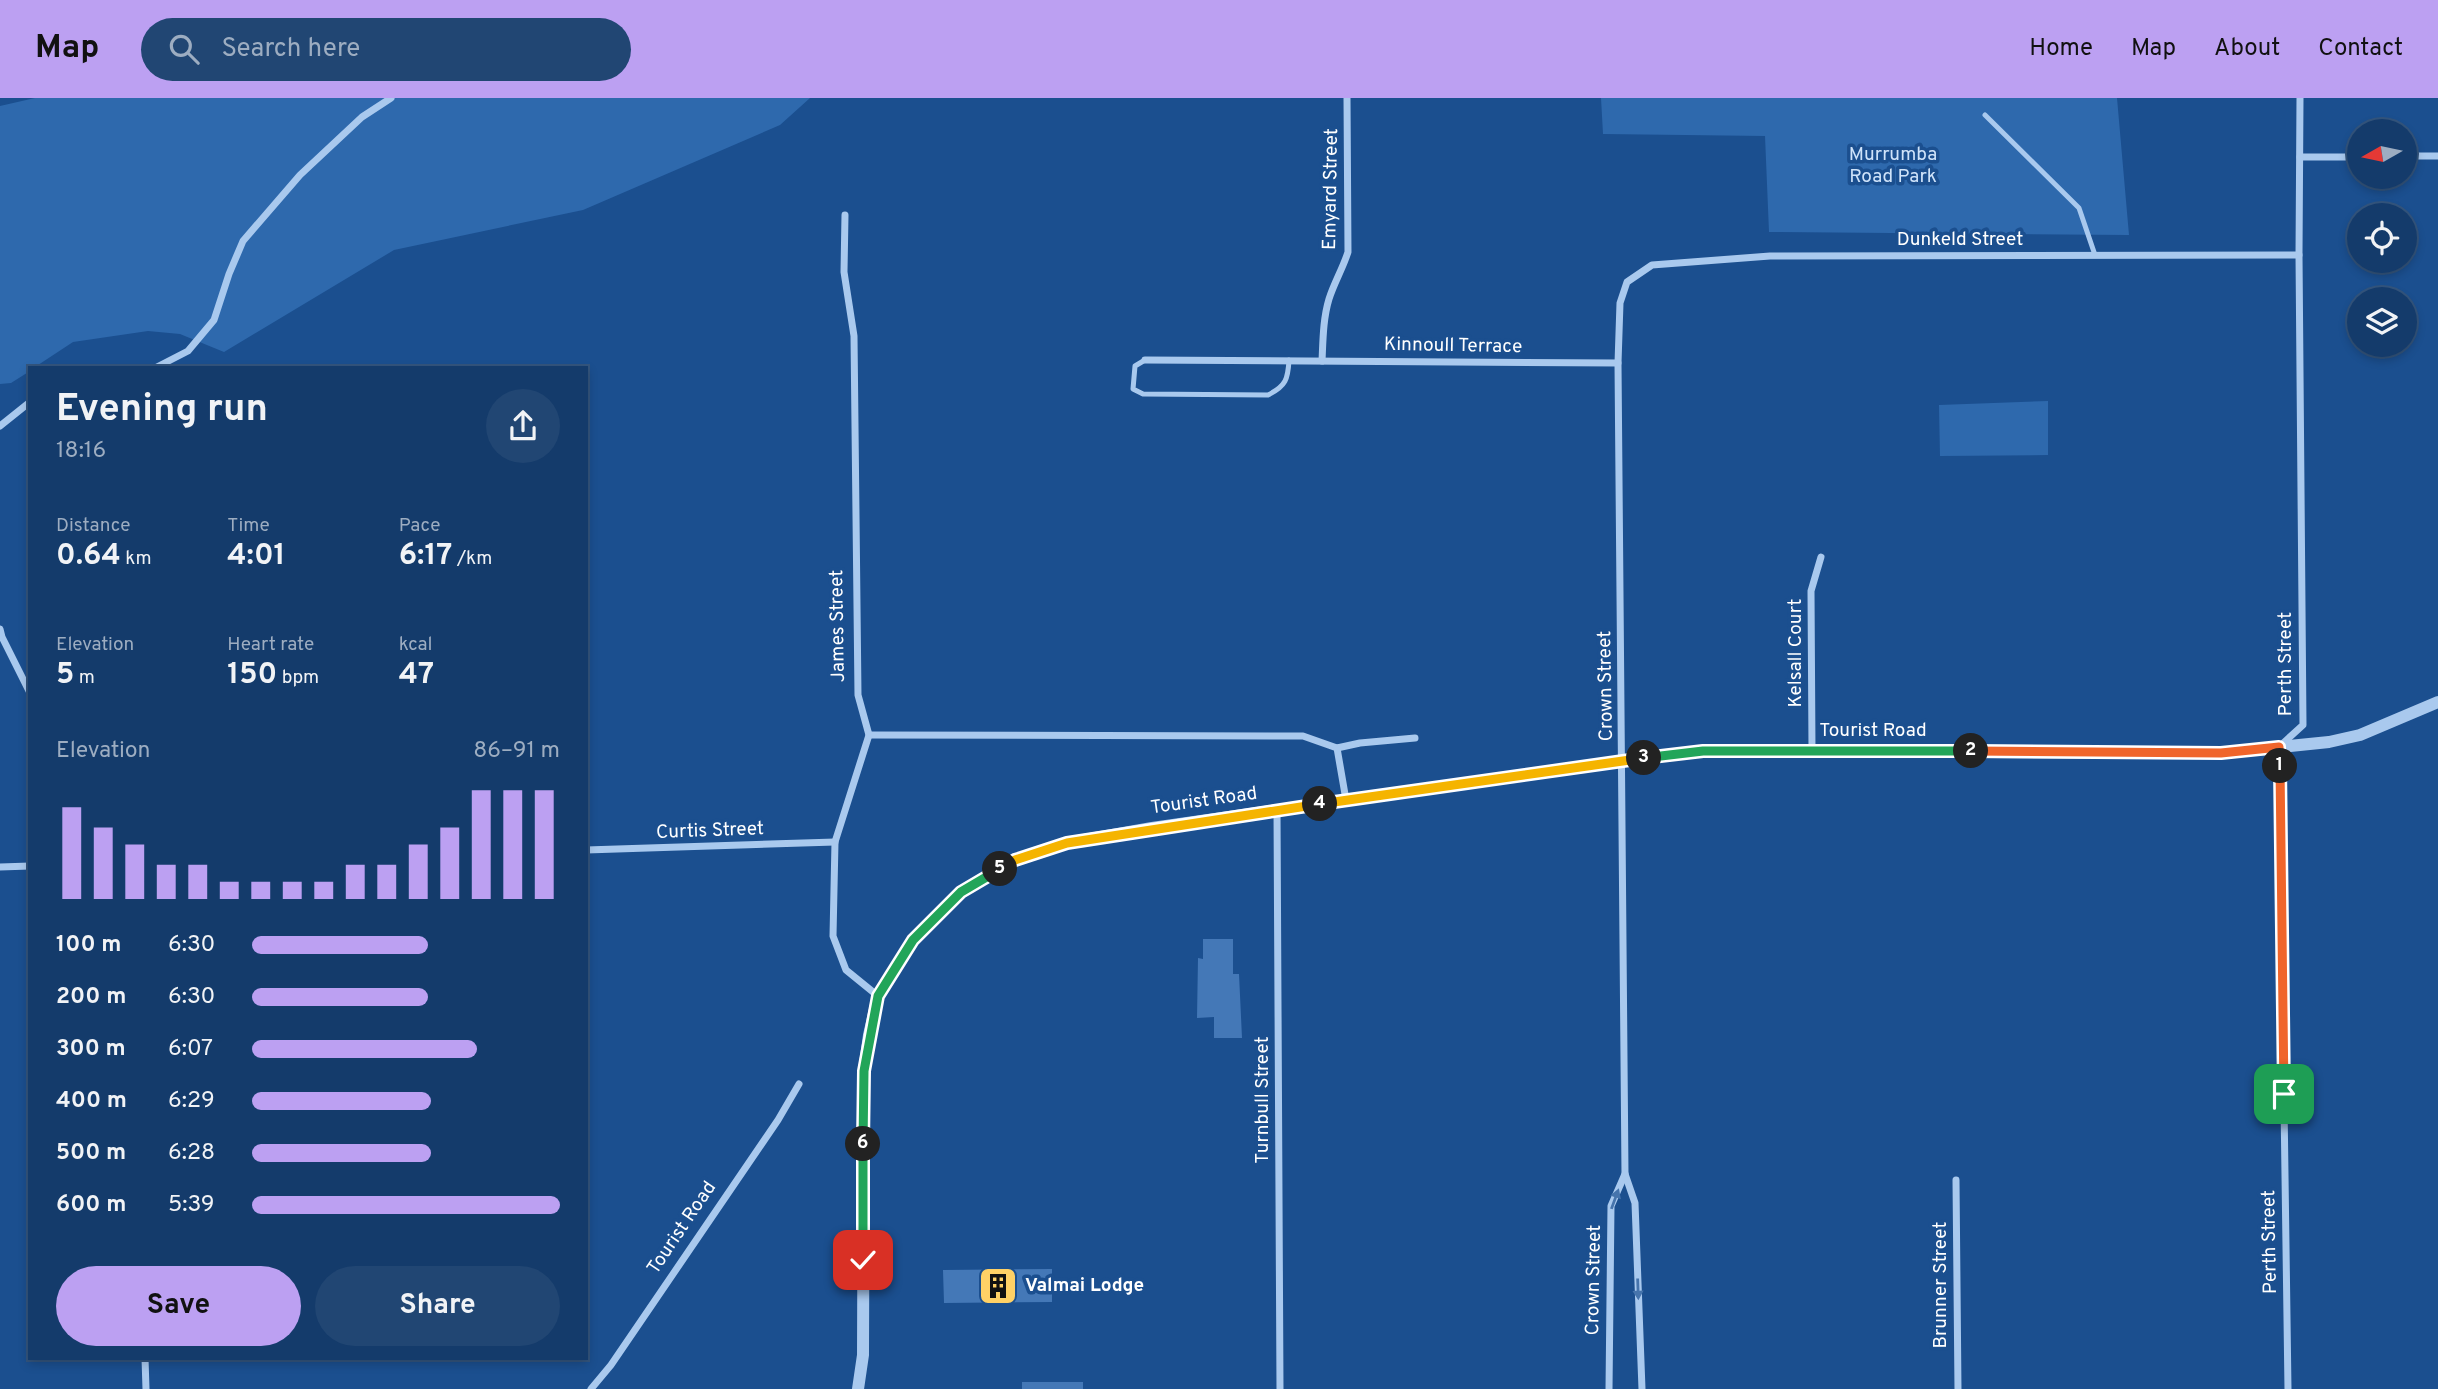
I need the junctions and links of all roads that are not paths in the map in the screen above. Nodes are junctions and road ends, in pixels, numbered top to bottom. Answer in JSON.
{"nodes":[{"id":1,"x":391,"y":98,"type":"edge"},
{"id":2,"x":1347,"y":98,"type":"edge"},
{"id":3,"x":2301,"y":98,"type":"edge"},
{"id":4,"x":1985,"y":115,"type":"dead end"},
{"id":5,"x":2417,"y":156,"type":"edge"},
{"id":6,"x":2438,"y":156,"type":"edge"},
{"id":7,"x":2300,"y":157,"type":"junction"},
{"id":8,"x":2347,"y":157,"type":"edge"},
{"id":9,"x":845,"y":215,"type":"dead end"},
{"id":10,"x":2299,"y":255,"type":"junction"},
{"id":11,"x":2095,"y":256,"type":"junction"},
{"id":12,"x":1627,"y":282,"type":"joint"},
{"id":13,"x":1145,"y":360,"type":"joint"},
{"id":14,"x":1289,"y":360,"type":"junction"},
{"id":15,"x":1322,"y":360,"type":"junction"},
{"id":16,"x":1618,"y":363,"type":"junction"},
{"id":17,"x":159,"y":366,"type":"edge"},
{"id":18,"x":28,"y":404,"type":"edge"},
{"id":19,"x":0,"y":426,"type":"edge"},
{"id":20,"x":1821,"y":556,"type":"dead end"},
{"id":21,"x":0,"y":629,"type":"edge"},
{"id":22,"x":28,"y":690,"type":"edge"},
{"id":23,"x":2438,"y":702,"type":"edge"},
{"id":24,"x":869,"y":735,"type":"junction"},
{"id":25,"x":1415,"y":738,"type":"dead end"},
{"id":26,"x":2279,"y":747,"type":"junction"},
{"id":27,"x":1337,"y":748,"type":"junction"},
{"id":28,"x":1812,"y":750,"type":"junction"},
{"id":29,"x":1623,"y":761,"type":"junction"},
{"id":30,"x":1346,"y":800,"type":"junction"},
{"id":31,"x":1277,"y":810,"type":"junction"},
{"id":32,"x":835,"y":842,"type":"junction"},
{"id":33,"x":588,"y":850,"type":"edge"},
{"id":34,"x":28,"y":866,"type":"edge"},
{"id":35,"x":0,"y":867,"type":"edge"},
{"id":36,"x":878,"y":996,"type":"junction"},
{"id":37,"x":799,"y":1084,"type":"dead end"},
{"id":38,"x":1625,"y":1174,"type":"junction"},
{"id":39,"x":1956,"y":1180,"type":"dead end"},
{"id":40,"x":145,"y":1360,"type":"edge"},
{"id":41,"x":146,"y":1389,"type":"edge"},
{"id":42,"x":591,"y":1389,"type":"edge"},
{"id":43,"x":859,"y":1389,"type":"edge"},
{"id":44,"x":1280,"y":1389,"type":"edge"},
{"id":45,"x":1609,"y":1389,"type":"edge"},
{"id":46,"x":1642,"y":1389,"type":"edge"},
{"id":47,"x":1958,"y":1389,"type":"edge"},
{"id":48,"x":2288,"y":1389,"type":"edge"}],
"edges":[{"from":1,"to":17,"type":"street"},
{"from":2,"to":15,"type":"street","name":"Emyard Street"},
{"from":3,"to":7,"type":"street","name":"Perth Street"},
{"from":4,"to":11,"type":"lane"},
{"from":5,"to":6,"type":"street"},
{"from":7,"to":8,"type":"street"},
{"from":7,"to":10,"type":"street","name":"Perth Street"},
{"from":9,"to":24,"type":"street","name":"James Street"},
{"from":10,"to":11,"type":"street","name":"Dunkeld Street"},
{"from":10,"to":26,"type":"street","name":"Perth Street"},
{"from":11,"to":12,"type":"street","name":"Dunkeld Street"},
{"from":12,"to":16,"type":"street","name":"Crown Street"},
{"from":13,"to":14,"type":"street","name":"Kinnoull Terrace"},
{"from":13,"to":14,"type":"lane","name":"Kinnoull Terrace"},
{"from":14,"to":15,"type":"street","name":"Kinnoull Terrace"},
{"from":15,"to":16,"type":"street","name":"Kinnoull Terrace"},
{"from":16,"to":29,"type":"street","name":"Crown Street"},
{"from":18,"to":19,"type":"street"},
{"from":20,"to":28,"type":"street","name":"Kelsall Court"},
{"from":21,"to":22,"type":"street"},
{"from":23,"to":26,"type":"street","name":"Tourist Road"},
{"from":24,"to":27,"type":"street"},
{"from":24,"to":32,"type":"street"},
{"from":25,"to":27,"type":"street"},
{"from":26,"to":28,"type":"street","name":"Tourist Road"},
{"from":26,"to":48,"type":"street","name":"Perth Street"},
{"from":27,"to":30,"type":"street"},
{"from":28,"to":29,"type":"street","name":"Tourist Road"},
{"from":29,"to":30,"type":"street","name":"Tourist Road"},
{"from":29,"to":38,"type":"street","name":"Crown Street"},
{"from":30,"to":31,"type":"street","name":"Tourist Road"},
{"from":31,"to":36,"type":"street","name":"Tourist Road"},
{"from":31,"to":44,"type":"street","name":"Turnbull Street"},
{"from":32,"to":33,"type":"street","name":"Curtis Street"},
{"from":32,"to":36,"type":"street"},
{"from":34,"to":35,"type":"street"},
{"from":36,"to":43,"type":"street"},
{"from":37,"to":42,"type":"street","name":"Tourist Road"},
{"from":45,"to":38,"type":"street","name":"Crown Street","one_way":true},
{"from":38,"to":46,"type":"street","name":"Crown Street","one_way":true},
{"from":39,"to":47,"type":"street","name":"Brunner Street"},
{"from":40,"to":41,"type":"street"}]}
